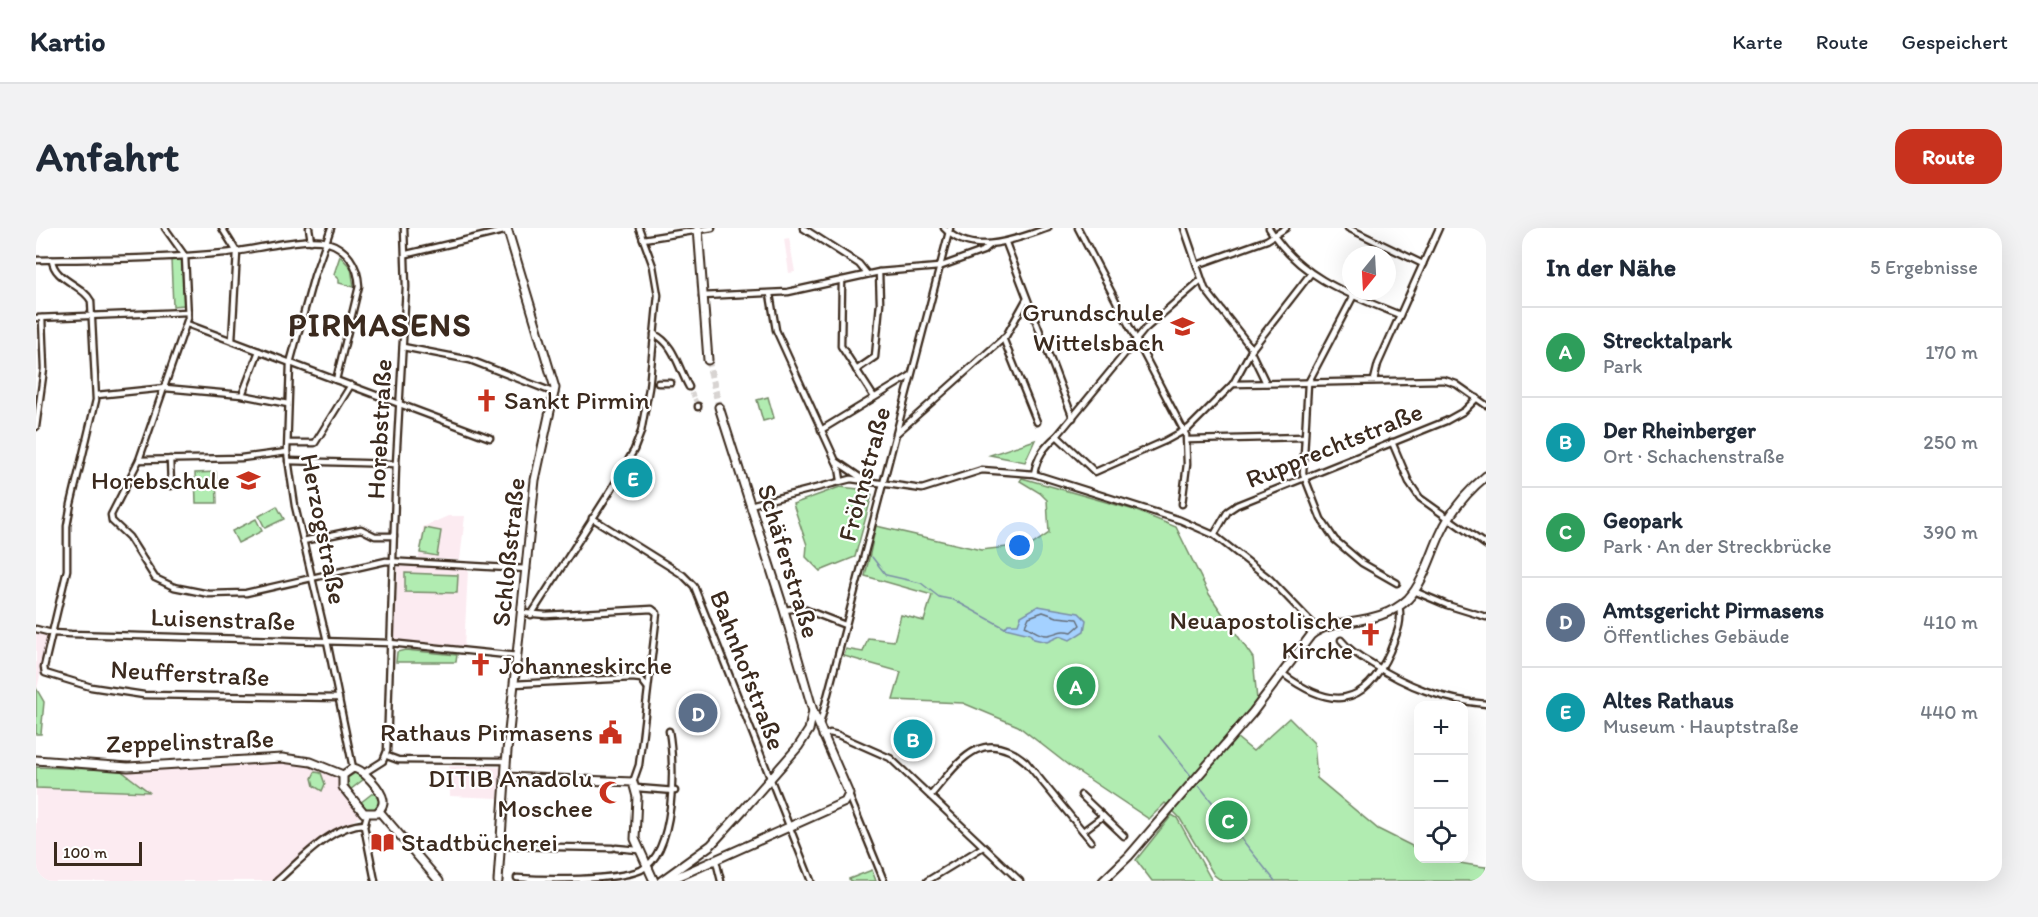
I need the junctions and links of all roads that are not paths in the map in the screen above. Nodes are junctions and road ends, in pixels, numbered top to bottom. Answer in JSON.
{"nodes":[{"id":1,"x":165,"y":228,"type":"edge"},
{"id":2,"x":222,"y":228,"type":"edge"},
{"id":3,"x":309,"y":228,"type":"edge"},
{"id":4,"x":331,"y":228,"type":"edge"},
{"id":5,"x":404,"y":228,"type":"edge"},
{"id":6,"x":639,"y":228,"type":"edge"},
{"id":7,"x":712,"y":228,"type":"edge"},
{"id":8,"x":803,"y":228,"type":"edge"},
{"id":9,"x":944,"y":228,"type":"edge"},
{"id":10,"x":1048,"y":228,"type":"edge"},
{"id":11,"x":1078,"y":228,"type":"edge"},
{"id":12,"x":1184,"y":228,"type":"edge"},
{"id":13,"x":1269,"y":228,"type":"edge"},
{"id":14,"x":1287,"y":228,"type":"edge"},
{"id":15,"x":1348,"y":228,"type":"edge"},
{"id":16,"x":1439,"y":228,"type":"edge"},
{"id":17,"x":508,"y":229,"type":"edge"},
{"id":18,"x":698,"y":230,"type":"edge"},
{"id":19,"x":949,"y":230,"type":"edge"},
{"id":20,"x":1275,"y":237,"type":"junction"},
{"id":21,"x":643,"y":239,"type":"junction"},
{"id":22,"x":311,"y":241,"type":"junction"},
{"id":23,"x":325,"y":242,"type":"junction"},
{"id":24,"x":1006,"y":243,"type":"junction"},
{"id":25,"x":990,"y":245,"type":"junction"},
{"id":26,"x":237,"y":252,"type":"junction"},
{"id":27,"x":407,"y":254,"type":"junction"},
{"id":28,"x":185,"y":256,"type":"junction"},
{"id":29,"x":36,"y":260,"type":"edge"},
{"id":30,"x":52,"y":260,"type":"junction"},
{"id":31,"x":1423,"y":264,"type":"junction"},
{"id":32,"x":1197,"y":265,"type":"junction"},
{"id":33,"x":939,"y":267,"type":"junction"},
{"id":34,"x":879,"y":272,"type":"junction"},
{"id":35,"x":1311,"y":273,"type":"junction"},
{"id":36,"x":867,"y":274,"type":"junction"},
{"id":37,"x":842,"y":280,"type":"junction"},
{"id":38,"x":1202,"y":280,"type":"junction"},
{"id":39,"x":1342,"y":292,"type":"edge"},
{"id":40,"x":770,"y":294,"type":"junction"},
{"id":41,"x":702,"y":296,"type":"junction"},
{"id":42,"x":1026,"y":300,"type":"junction"},
{"id":43,"x":1351,"y":300,"type":"edge"},
{"id":44,"x":1361,"y":300,"type":"edge"},
{"id":45,"x":188,"y":312,"type":"junction"},
{"id":46,"x":92,"y":314,"type":"junction"},
{"id":47,"x":1400,"y":315,"type":"junction"},
{"id":48,"x":36,"y":318,"type":"edge"},
{"id":49,"x":42,"y":318,"type":"junction"},
{"id":50,"x":187,"y":324,"type":"junction"},
{"id":51,"x":654,"y":334,"type":"junction"},
{"id":52,"x":1003,"y":338,"type":"junction"},
{"id":53,"x":1137,"y":339,"type":"junction"},
{"id":54,"x":232,"y":340,"type":"junction"},
{"id":55,"x":403,"y":347,"type":"junction"},
{"id":56,"x":259,"y":351,"type":"junction"},
{"id":57,"x":1251,"y":351,"type":"junction"},
{"id":58,"x":708,"y":360,"type":"tunnel mouth"},
{"id":59,"x":290,"y":363,"type":"junction"},
{"id":60,"x":856,"y":370,"type":"junction"},
{"id":61,"x":910,"y":376,"type":"junction"},
{"id":62,"x":336,"y":380,"type":"junction"},
{"id":63,"x":1374,"y":380,"type":"junction"},
{"id":64,"x":685,"y":381,"type":"junction"},
{"id":65,"x":658,"y":383,"type":"dead end"},
{"id":66,"x":671,"y":383,"type":"dead end"},
{"id":67,"x":678,"y":383,"type":"dead end"},
{"id":68,"x":1266,"y":383,"type":"junction"},
{"id":69,"x":1308,"y":383,"type":"junction"},
{"id":70,"x":1233,"y":384,"type":"junction"},
{"id":71,"x":351,"y":385,"type":"junction"},
{"id":72,"x":689,"y":387,"type":"tunnel mouth"},
{"id":73,"x":165,"y":388,"type":"junction"},
{"id":74,"x":555,"y":393,"type":"junction"},
{"id":75,"x":96,"y":395,"type":"junction"},
{"id":76,"x":242,"y":395,"type":"junction"},
{"id":77,"x":874,"y":397,"type":"junction"},
{"id":78,"x":1477,"y":398,"type":"junction"},
{"id":79,"x":399,"y":403,"type":"junction"},
{"id":80,"x":288,"y":404,"type":"junction"},
{"id":81,"x":1486,"y":405,"type":"edge"},
{"id":82,"x":719,"y":407,"type":"tunnel mouth"},
{"id":83,"x":1073,"y":418,"type":"junction"},
{"id":84,"x":1036,"y":422,"type":"dead end"},
{"id":85,"x":36,"y":428,"type":"edge"},
{"id":86,"x":821,"y":430,"type":"junction"},
{"id":87,"x":1184,"y":430,"type":"junction"},
{"id":88,"x":895,"y":435,"type":"junction"},
{"id":89,"x":1057,"y":436,"type":"junction"},
{"id":90,"x":1304,"y":437,"type":"junction"},
{"id":91,"x":490,"y":438,"type":"dead end"},
{"id":92,"x":1188,"y":440,"type":"junction"},
{"id":93,"x":1392,"y":442,"type":"junction"},
{"id":94,"x":288,"y":443,"type":"junction"},
{"id":95,"x":287,"y":452,"type":"junction"},
{"id":96,"x":170,"y":459,"type":"junction"},
{"id":97,"x":834,"y":459,"type":"junction"},
{"id":98,"x":139,"y":460,"type":"junction"},
{"id":99,"x":288,"y":461,"type":"junction"},
{"id":100,"x":396,"y":464,"type":"junction"},
{"id":101,"x":1034,"y":474,"type":"junction"},
{"id":102,"x":1304,"y":476,"type":"junction"},
{"id":103,"x":1486,"y":476,"type":"edge"},
{"id":104,"x":841,"y":480,"type":"junction"},
{"id":105,"x":863,"y":480,"type":"junction"},
{"id":106,"x":882,"y":483,"type":"junction"},
{"id":107,"x":171,"y":486,"type":"dead end"},
{"id":108,"x":1182,"y":504,"type":"dead end"},
{"id":109,"x":750,"y":505,"type":"junction"},
{"id":110,"x":592,"y":518,"type":"junction"},
{"id":111,"x":1448,"y":520,"type":"junction"},
{"id":112,"x":1214,"y":535,"type":"junction"},
{"id":113,"x":394,"y":536,"type":"junction"},
{"id":114,"x":303,"y":541,"type":"junction"},
{"id":115,"x":1486,"y":545,"type":"edge"},
{"id":116,"x":393,"y":561,"type":"junction"},
{"id":117,"x":526,"y":569,"type":"junction"},
{"id":118,"x":312,"y":579,"type":"junction"},
{"id":119,"x":1397,"y":583,"type":"dead end"},
{"id":120,"x":1414,"y":591,"type":"junction"},
{"id":121,"x":1399,"y":606,"type":"junction"},
{"id":122,"x":784,"y":610,"type":"junction"},
{"id":123,"x":522,"y":613,"type":"junction"},
{"id":124,"x":531,"y":615,"type":"junction"},
{"id":125,"x":1486,"y":617,"type":"edge"},
{"id":126,"x":844,"y":626,"type":"junction"},
{"id":127,"x":36,"y":629,"type":"edge"},
{"id":128,"x":1318,"y":629,"type":"junction"},
{"id":129,"x":52,"y":633,"type":"junction"},
{"id":130,"x":1341,"y":640,"type":"dead end"},
{"id":131,"x":327,"y":641,"type":"junction"},
{"id":132,"x":390,"y":643,"type":"junction"},
{"id":133,"x":517,"y":656,"type":"junction"},
{"id":134,"x":1380,"y":670,"type":"junction"},
{"id":135,"x":1283,"y":674,"type":"junction"},
{"id":136,"x":514,"y":684,"type":"junction"},
{"id":137,"x":648,"y":689,"type":"junction"},
{"id":138,"x":339,"y":698,"type":"junction"},
{"id":139,"x":1486,"y":704,"type":"edge"},
{"id":140,"x":813,"y":711,"type":"junction"},
{"id":141,"x":819,"y":727,"type":"junction"},
{"id":142,"x":669,"y":731,"type":"dead end"},
{"id":143,"x":805,"y":737,"type":"junction"},
{"id":144,"x":824,"y":739,"type":"junction"},
{"id":145,"x":387,"y":756,"type":"junction"},
{"id":146,"x":36,"y":760,"type":"edge"},
{"id":147,"x":506,"y":761,"type":"junction"},
{"id":148,"x":353,"y":768,"type":"junction"},
{"id":149,"x":364,"y":773,"type":"junction"},
{"id":150,"x":343,"y":775,"type":"junction"},
{"id":151,"x":505,"y":777,"type":"junction"},
{"id":152,"x":770,"y":781,"type":"junction"},
{"id":153,"x":635,"y":785,"type":"junction"},
{"id":154,"x":673,"y":791,"type":"junction"},
{"id":155,"x":849,"y":794,"type":"junction"},
{"id":156,"x":931,"y":795,"type":"junction"},
{"id":157,"x":1081,"y":795,"type":"dead end"},
{"id":158,"x":379,"y":811,"type":"junction"},
{"id":159,"x":367,"y":815,"type":"junction"},
{"id":160,"x":1103,"y":816,"type":"junction"},
{"id":161,"x":365,"y":824,"type":"junction"},
{"id":162,"x":789,"y":825,"type":"junction"},
{"id":163,"x":1083,"y":831,"type":"junction"},
{"id":164,"x":1124,"y":836,"type":"dead end"},
{"id":165,"x":1091,"y":841,"type":"dead end"},
{"id":166,"x":499,"y":846,"type":"junction"},
{"id":167,"x":983,"y":847,"type":"junction"},
{"id":168,"x":638,"y":850,"type":"junction"},
{"id":169,"x":716,"y":861,"type":"junction"},
{"id":170,"x":647,"y":866,"type":"junction"},
{"id":171,"x":519,"y":878,"type":"dead end"},
{"id":172,"x":278,"y":881,"type":"edge"},
{"id":173,"x":375,"y":881,"type":"edge"},
{"id":174,"x":439,"y":881,"type":"edge"},
{"id":175,"x":498,"y":881,"type":"edge"},
{"id":176,"x":654,"y":881,"type":"edge"},
{"id":177,"x":661,"y":881,"type":"edge"},
{"id":178,"x":668,"y":881,"type":"edge"},
{"id":179,"x":721,"y":881,"type":"edge"},
{"id":180,"x":811,"y":881,"type":"edge"},
{"id":181,"x":884,"y":881,"type":"edge"},
{"id":182,"x":927,"y":881,"type":"edge"},
{"id":183,"x":1020,"y":881,"type":"edge"},
{"id":184,"x":1103,"y":881,"type":"edge"}],
"edges":[{"from":1,"to":28,"type":"street"},
{"from":2,"to":26,"type":"street"},
{"from":3,"to":22,"type":"street"},
{"from":4,"to":23,"type":"street","name":"Herzogstraße"},
{"from":5,"to":27,"type":"street","name":"Horebstraße"},
{"from":6,"to":21,"type":"street"},
{"from":7,"to":18,"type":"street"},
{"from":8,"to":36,"type":"street"},
{"from":9,"to":19,"type":"street"},
{"from":10,"to":24,"type":"street"},
{"from":11,"to":53,"type":"street"},
{"from":12,"to":32,"type":"street"},
{"from":13,"to":20,"type":"street"},
{"from":14,"to":20,"type":"street"},
{"from":15,"to":31,"type":"street"},
{"from":16,"to":31,"type":"street"},
{"from":17,"to":27,"type":"street"},
{"from":17,"to":74,"type":"street"},
{"from":18,"to":21,"type":"street"},
{"from":18,"to":41,"type":"street"},
{"from":19,"to":25,"type":"street"},
{"from":19,"to":33,"type":"street","name":"Fröhnstraße"},
{"from":20,"to":32,"type":"street"},
{"from":20,"to":35,"type":"street"},
{"from":21,"to":51,"type":"street"},
{"from":22,"to":23,"type":"street"},
{"from":22,"to":26,"type":"street"},
{"from":23,"to":59,"type":"street","name":"Herzogstraße"},
{"from":23,"to":62,"type":"street"},
{"from":24,"to":25,"type":"street"},
{"from":24,"to":42,"type":"street"},
{"from":25,"to":33,"type":"street"},
{"from":26,"to":28,"type":"street"},
{"from":26,"to":54,"type":"street"},
{"from":27,"to":55,"type":"street","name":"Horebstraße"},
{"from":28,"to":30,"type":"street"},
{"from":28,"to":45,"type":"street"},
{"from":29,"to":30,"type":"street"},
{"from":30,"to":46,"type":"street"},
{"from":31,"to":47,"type":"street"},
{"from":32,"to":38,"type":"street"},
{"from":33,"to":34,"type":"street"},
{"from":33,"to":61,"type":"street","name":"Fröhnstraße"},
{"from":34,"to":36,"type":"street"},
{"from":34,"to":60,"type":"street"},
{"from":35,"to":39,"type":"street"},
{"from":35,"to":57,"type":"street"},
{"from":36,"to":37,"type":"street"},
{"from":37,"to":40,"type":"street"},
{"from":37,"to":60,"type":"street"},
{"from":38,"to":53,"type":"street"},
{"from":38,"to":57,"type":"street"},
{"from":40,"to":41,"type":"street"},
{"from":40,"to":86,"type":"street"},
{"from":41,"to":58,"type":"street"},
{"from":42,"to":52,"type":"street"},
{"from":42,"to":83,"type":"street"},
{"from":43,"to":69,"type":"street"},
{"from":44,"to":47,"type":"street"},
{"from":45,"to":46,"type":"street"},
{"from":45,"to":50,"type":"street"},
{"from":46,"to":49,"type":"street"},
{"from":46,"to":75,"type":"street"},
{"from":47,"to":63,"type":"street"},
{"from":48,"to":49,"type":"street"},
{"from":49,"to":85,"type":"street"},
{"from":50,"to":54,"type":"street"},
{"from":50,"to":73,"type":"street"},
{"from":51,"to":64,"type":"street"},
{"from":51,"to":110,"type":"street"},
{"from":52,"to":84,"type":"street"},
{"from":52,"to":88,"type":"street"},
{"from":53,"to":83,"type":"street"},
{"from":53,"to":87,"type":"street"},
{"from":54,"to":56,"type":"street"},
{"from":55,"to":74,"type":"street"},
{"from":55,"to":79,"type":"street","name":"Horebstraße"},
{"from":56,"to":59,"type":"street"},
{"from":56,"to":76,"type":"street"},
{"from":57,"to":68,"type":"street"},
{"from":57,"to":70,"type":"street"},
{"from":59,"to":62,"type":"street"},
{"from":59,"to":80,"type":"street","name":"Herzogstraße"},
{"from":60,"to":77,"type":"street"},
{"from":61,"to":77,"type":"street"},
{"from":61,"to":88,"type":"street","name":"Fröhnstraße"},
{"from":62,"to":71,"type":"street"},
{"from":63,"to":69,"type":"street"},
{"from":63,"to":78,"type":"street"},
{"from":64,"to":67,"type":"street"},
{"from":64,"to":72,"type":"street"},
{"from":65,"to":66,"type":"street"},
{"from":68,"to":69,"type":"street"},
{"from":68,"to":70,"type":"street"},
{"from":69,"to":90,"type":"street"},
{"from":70,"to":87,"type":"street"},
{"from":71,"to":79,"type":"street"},
{"from":71,"to":94,"type":"street"},
{"from":73,"to":75,"type":"street"},
{"from":73,"to":76,"type":"street"},
{"from":73,"to":98,"type":"street"},
{"from":74,"to":117,"type":"street","name":"Schloßstraße"},
{"from":75,"to":129,"type":"street"},
{"from":76,"to":80,"type":"street"},
{"from":77,"to":86,"type":"street"},
{"from":78,"to":81,"type":"street"},
{"from":78,"to":93,"type":"street","name":"Rupprechtstraße"},
{"from":79,"to":91,"type":"street"},
{"from":79,"to":100,"type":"street","name":"Horebstraße"},
{"from":80,"to":94,"type":"street","name":"Herzogstraße"},
{"from":82,"to":109,"type":"street","name":"Schäferstraße"},
{"from":83,"to":89,"type":"street"},
{"from":86,"to":97,"type":"street"},
{"from":87,"to":89,"type":"street"},
{"from":87,"to":92,"type":"street"},
{"from":88,"to":106,"type":"street","name":"Fröhnstraße"},
{"from":89,"to":101,"type":"street"},
{"from":90,"to":92,"type":"street"},
{"from":90,"to":102,"type":"street"},
{"from":92,"to":108,"type":"street"},
{"from":93,"to":102,"type":"street","name":"Rupprechtstraße"},
{"from":93,"to":111,"type":"street"},
{"from":94,"to":95,"type":"street","name":"Herzogstraße"},
{"from":95,"to":96,"type":"street"},
{"from":95,"to":99,"type":"street","name":"Herzogstraße"},
{"from":96,"to":98,"type":"street"},
{"from":96,"to":107,"type":"street"},
{"from":97,"to":104,"type":"street"},
{"from":97,"to":105,"type":"street"},
{"from":98,"to":118,"type":"street"},
{"from":99,"to":100,"type":"street"},
{"from":99,"to":114,"type":"street","name":"Herzogstraße"},
{"from":100,"to":113,"type":"street","name":"Horebstraße"},
{"from":101,"to":106,"type":"street"},
{"from":101,"to":112,"type":"street"},
{"from":102,"to":112,"type":"street","name":"Rupprechtstraße"},
{"from":102,"to":119,"type":"street"},
{"from":103,"to":111,"type":"street"},
{"from":104,"to":105,"type":"street"},
{"from":104,"to":109,"type":"street"},
{"from":105,"to":106,"type":"street"},
{"from":106,"to":126,"type":"street","name":"Fröhnstraße"},
{"from":109,"to":122,"type":"street","name":"Schäferstraße"},
{"from":110,"to":124,"type":"street"},
{"from":110,"to":152,"type":"street","name":"Bahnhofstraße"},
{"from":111,"to":115,"type":"street"},
{"from":111,"to":120,"type":"street"},
{"from":112,"to":128,"type":"street"},
{"from":113,"to":114,"type":"street"},
{"from":113,"to":116,"type":"street","name":"Horebstraße"},
{"from":114,"to":118,"type":"street","name":"Herzogstraße"},
{"from":116,"to":117,"type":"street"},
{"from":116,"to":118,"type":"street"},
{"from":116,"to":132,"type":"street","name":"Horebstraße"},
{"from":117,"to":123,"type":"street","name":"Schloßstraße"},
{"from":118,"to":131,"type":"street","name":"Herzogstraße"},
{"from":120,"to":121,"type":"street"},
{"from":120,"to":125,"type":"street"},
{"from":121,"to":128,"type":"street"},
{"from":121,"to":134,"type":"street"},
{"from":122,"to":126,"type":"street"},
{"from":122,"to":140,"type":"street","name":"Schäferstraße"},
{"from":123,"to":124,"type":"street"},
{"from":123,"to":133,"type":"street","name":"Schloßstraße"},
{"from":124,"to":137,"type":"street"},
{"from":126,"to":141,"type":"street","name":"Fröhnstraße"},
{"from":127,"to":129,"type":"street","name":"Luisenstraße"},
{"from":128,"to":135,"type":"street"},
{"from":129,"to":131,"type":"street","name":"Luisenstraße"},
{"from":129,"to":138,"type":"street","name":"Neufferstraße"},
{"from":130,"to":134,"type":"street"},
{"from":131,"to":132,"type":"street","name":"Luisenstraße"},
{"from":131,"to":138,"type":"street","name":"Herzogstraße"},
{"from":132,"to":133,"type":"street","name":"Luisenstraße"},
{"from":132,"to":145,"type":"street","name":"Horebstraße"},
{"from":133,"to":136,"type":"street","name":"Schloßstraße"},
{"from":134,"to":135,"type":"street"},
{"from":134,"to":139,"type":"street"},
{"from":135,"to":184,"type":"street"},
{"from":136,"to":137,"type":"street"},
{"from":136,"to":147,"type":"street","name":"Schloßstraße"},
{"from":137,"to":153,"type":"street"},
{"from":138,"to":148,"type":"street","name":"Herzogstraße"},
{"from":140,"to":141,"type":"street","name":"Schäferstraße"},
{"from":140,"to":143,"type":"street"},
{"from":141,"to":144,"type":"street","name":"Schäferstraße"},
{"from":142,"to":154,"type":"street"},
{"from":143,"to":144,"type":"street"},
{"from":143,"to":152,"type":"street"},
{"from":144,"to":155,"type":"street","name":"Schäferstraße"},
{"from":144,"to":156,"type":"street"},
{"from":145,"to":147,"type":"street"},
{"from":145,"to":149,"type":"street"},
{"from":146,"to":150,"type":"street","name":"Zeppelinstraße"},
{"from":147,"to":151,"type":"street","name":"Schloßstraße"},
{"from":148,"to":149,"type":"street"},
{"from":148,"to":150,"type":"street"},
{"from":149,"to":158,"type":"street"},
{"from":150,"to":159,"type":"street"},
{"from":151,"to":153,"type":"street"},
{"from":151,"to":166,"type":"street","name":"Schloßstraße"},
{"from":152,"to":162,"type":"street","name":"Bahnhofstraße"},
{"from":152,"to":177,"type":"street"},
{"from":153,"to":154,"type":"street"},
{"from":153,"to":168,"type":"street"},
{"from":154,"to":170,"type":"street"},
{"from":155,"to":162,"type":"street"},
{"from":155,"to":181,"type":"street"},
{"from":156,"to":163,"type":"street"},
{"from":156,"to":167,"type":"street"},
{"from":157,"to":160,"type":"street"},
{"from":158,"to":159,"type":"street"},
{"from":158,"to":174,"type":"street"},
{"from":159,"to":161,"type":"street"},
{"from":160,"to":163,"type":"street"},
{"from":160,"to":164,"type":"street"},
{"from":161,"to":172,"type":"street"},
{"from":161,"to":173,"type":"street"},
{"from":162,"to":169,"type":"street"},
{"from":162,"to":180,"type":"street","name":"Bahnhofstraße"},
{"from":163,"to":165,"type":"street"},
{"from":166,"to":168,"type":"street"},
{"from":166,"to":175,"type":"street","name":"Schloßstraße"},
{"from":167,"to":182,"type":"street"},
{"from":167,"to":183,"type":"street"},
{"from":168,"to":170,"type":"street"},
{"from":169,"to":178,"type":"street"},
{"from":169,"to":179,"type":"street"},
{"from":170,"to":171,"type":"street"},
{"from":170,"to":176,"type":"street"}]}
